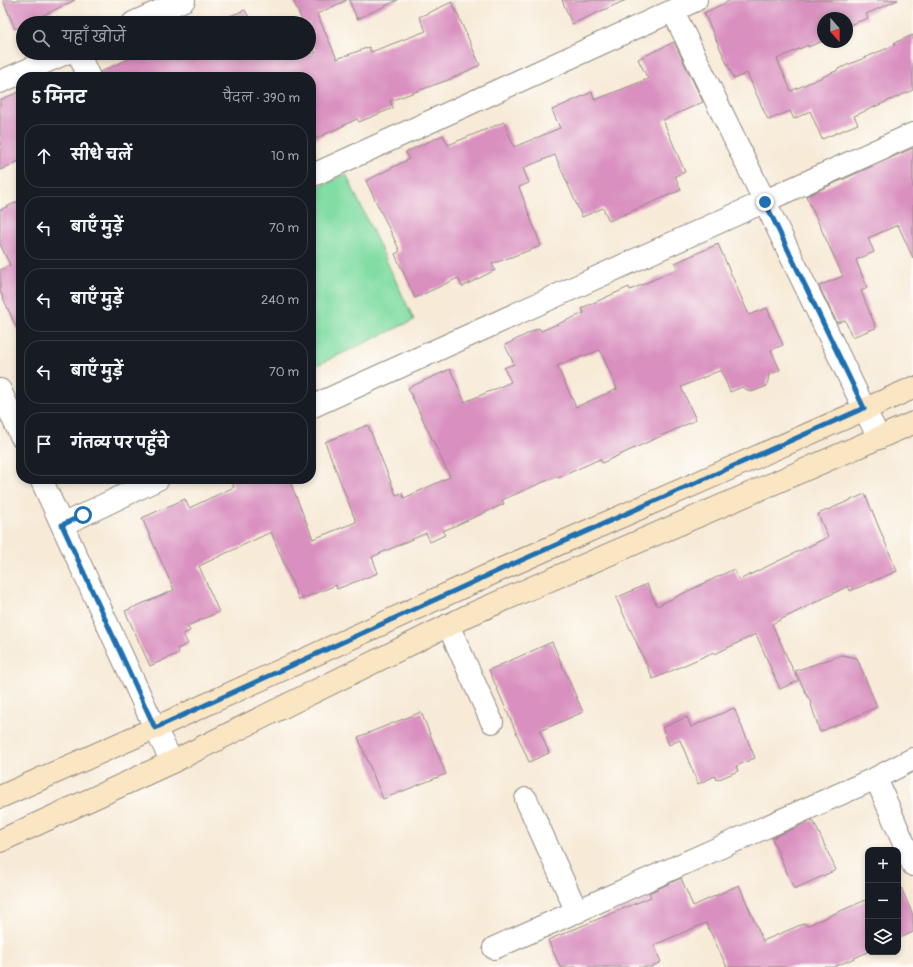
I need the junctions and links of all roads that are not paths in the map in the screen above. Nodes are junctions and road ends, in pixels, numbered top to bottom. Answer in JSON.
{"nodes":[{"id":1,"x":184,"y":0,"type":"edge"},
{"id":2,"x":696,"y":0,"type":"edge"},
{"id":3,"x":673,"y":11,"type":"junction"},
{"id":4,"x":149,"y":16,"type":"edge"},
{"id":5,"x":50,"y":60,"type":"edge"},
{"id":6,"x":81,"y":60,"type":"edge"},
{"id":7,"x":23,"y":72,"type":"edge"},
{"id":8,"x":87,"y":72,"type":"edge"},
{"id":9,"x":16,"y":75,"type":"edge"},
{"id":10,"x":0,"y":82,"type":"edge"},
{"id":11,"x":913,"y":134,"type":"edge"},
{"id":12,"x":316,"y":174,"type":"edge"},
{"id":13,"x":765,"y":202,"type":"junction"},
{"id":14,"x":913,"y":388,"type":"edge"},
{"id":15,"x":0,"y":390,"type":"edge"},
{"id":16,"x":316,"y":404,"type":"edge"},
{"id":17,"x":864,"y":408,"type":"junction"},
{"id":18,"x":913,"y":423,"type":"edge"},
{"id":19,"x":16,"y":425,"type":"edge"},
{"id":20,"x":879,"y":438,"type":"junction"},
{"id":21,"x":43,"y":484,"type":"edge"},
{"id":22,"x":148,"y":484,"type":"edge"},
{"id":23,"x":62,"y":525,"type":"junction"},
{"id":24,"x":448,"y":625,"type":"junction"},
{"id":25,"x":492,"y":722,"type":"dead end"},
{"id":26,"x":155,"y":728,"type":"junction"},
{"id":27,"x":913,"y":759,"type":"edge"},
{"id":28,"x":172,"y":762,"type":"junction"},
{"id":29,"x":876,"y":778,"type":"junction"},
{"id":30,"x":0,"y":796,"type":"edge"},
{"id":31,"x":526,"y":799,"type":"dead end"},
{"id":32,"x":0,"y":841,"type":"edge"},
{"id":33,"x":913,"y":865,"type":"edge"},
{"id":34,"x":577,"y":912,"type":"junction"},
{"id":35,"x":494,"y":948,"type":"dead end"}],
"edges":[{"from":1,"to":4,"type":"street"},
{"from":2,"to":3,"type":"street"},
{"from":3,"to":12,"type":"street"},
{"from":3,"to":13,"type":"street"},
{"from":5,"to":7,"type":"street"},
{"from":6,"to":8,"type":"street"},
{"from":9,"to":10,"type":"street"},
{"from":11,"to":13,"type":"street"},
{"from":13,"to":16,"type":"street"},
{"from":13,"to":17,"type":"street"},
{"from":14,"to":17,"type":"street"},
{"from":15,"to":19,"type":"street"},
{"from":17,"to":20,"type":"street"},
{"from":17,"to":26,"type":"street"},
{"from":18,"to":20,"type":"street"},
{"from":20,"to":24,"type":"street"},
{"from":21,"to":23,"type":"street"},
{"from":22,"to":23,"type":"street"},
{"from":23,"to":26,"type":"street"},
{"from":24,"to":25,"type":"street"},
{"from":24,"to":28,"type":"street"},
{"from":26,"to":28,"type":"street"},
{"from":26,"to":30,"type":"street"},
{"from":27,"to":29,"type":"street"},
{"from":28,"to":32,"type":"street"},
{"from":29,"to":33,"type":"street"},
{"from":29,"to":34,"type":"street"},
{"from":31,"to":34,"type":"street"},
{"from":34,"to":35,"type":"street"}]}
